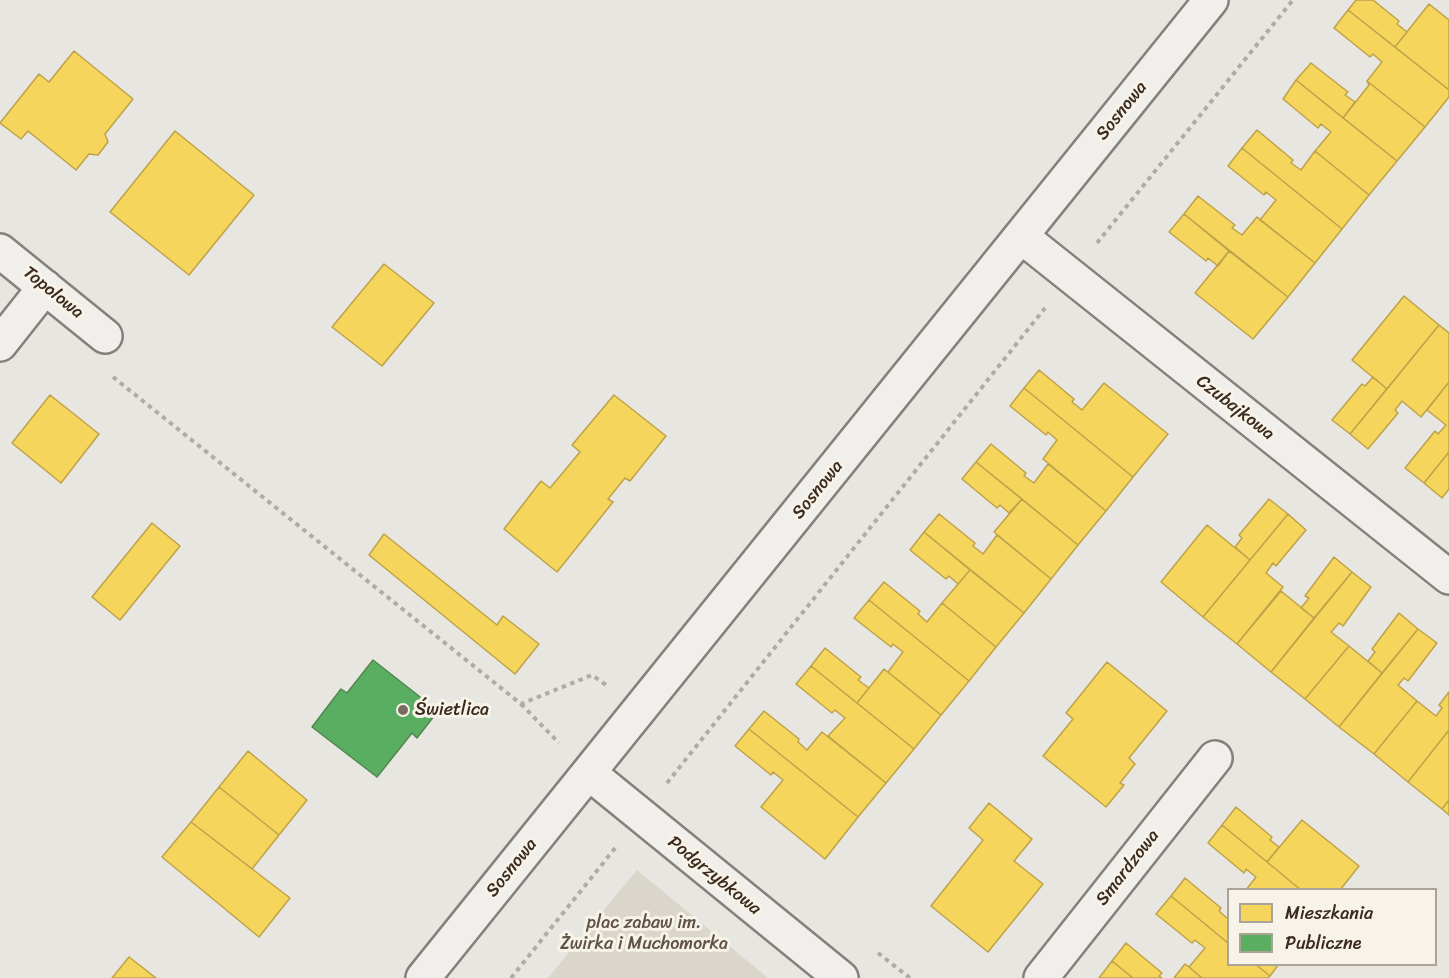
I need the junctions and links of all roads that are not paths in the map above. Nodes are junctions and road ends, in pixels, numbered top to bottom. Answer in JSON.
{"nodes":[{"id":1,"x":1211,"y":0,"type":"edge"},
{"id":2,"x":1022,"y":237,"type":"junction"},
{"id":3,"x":0,"y":251,"type":"edge"},
{"id":4,"x":45,"y":287,"type":"junction"},
{"id":5,"x":105,"y":336,"type":"dead end"},
{"id":6,"x":0,"y":344,"type":"edge"},
{"id":7,"x":1449,"y":577,"type":"edge"},
{"id":8,"x":1215,"y":758,"type":"dead end"},
{"id":9,"x":589,"y":773,"type":"junction"},
{"id":10,"x":423,"y":978,"type":"edge"},
{"id":11,"x":841,"y":978,"type":"edge"},
{"id":12,"x":1041,"y":978,"type":"edge"}],
"edges":[{"from":1,"to":2,"type":"street","name":"Sosnowa"},
{"from":2,"to":7,"type":"street","name":"Czubajkowa"},
{"from":2,"to":9,"type":"street","name":"Sosnowa"},
{"from":3,"to":4,"type":"street","name":"Topolowa"},
{"from":4,"to":5,"type":"street","name":"Topolowa"},
{"from":4,"to":6,"type":"street"},
{"from":8,"to":12,"type":"street","name":"Smardzowa"},
{"from":9,"to":10,"type":"street","name":"Sosnowa"},
{"from":9,"to":11,"type":"street","name":"Podgrzybkowa"}]}
